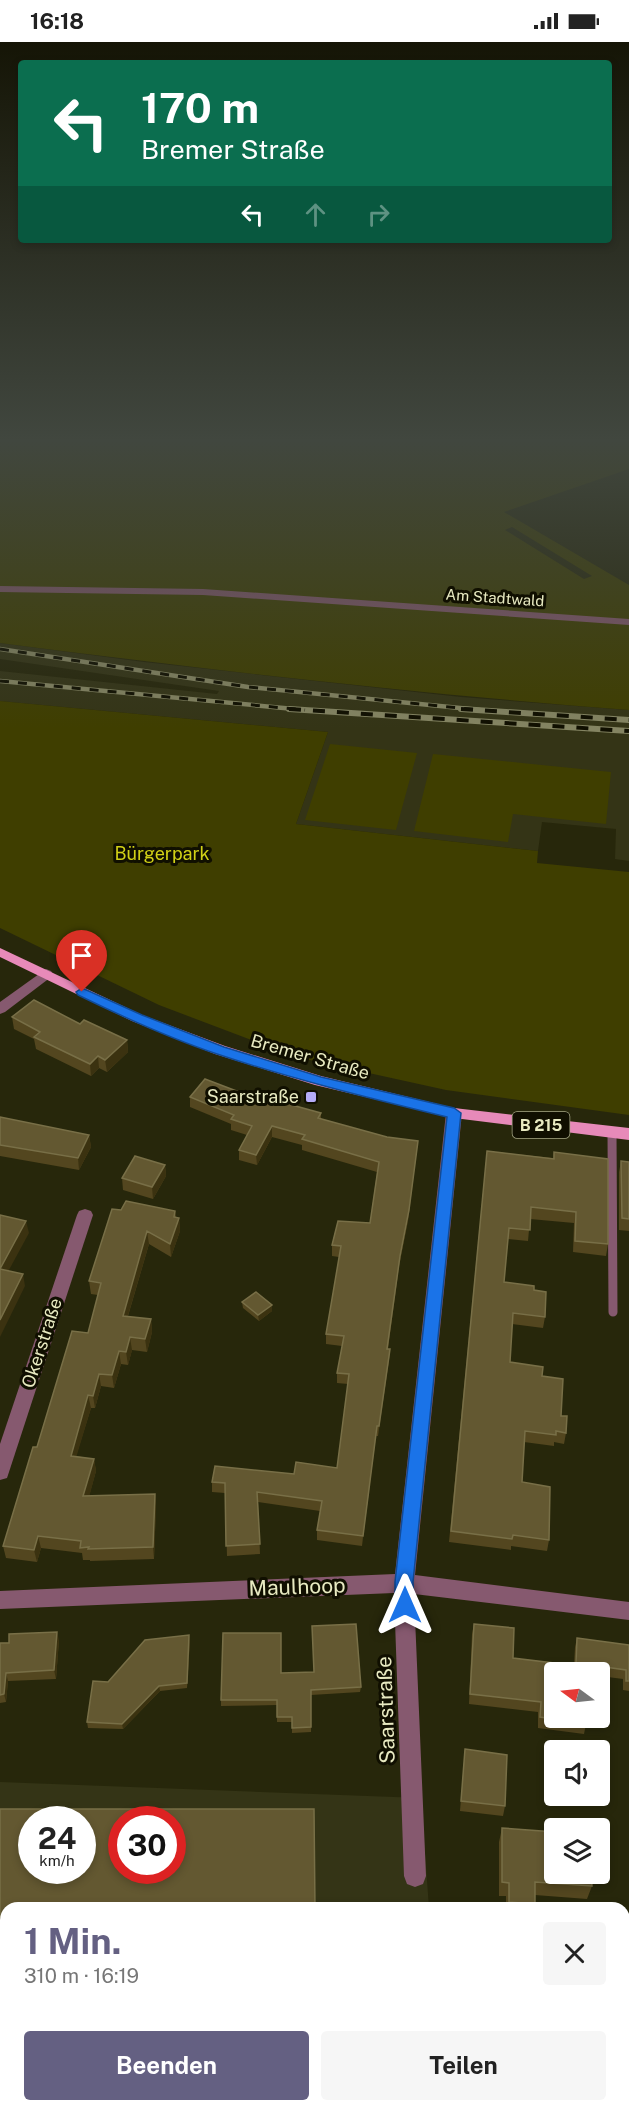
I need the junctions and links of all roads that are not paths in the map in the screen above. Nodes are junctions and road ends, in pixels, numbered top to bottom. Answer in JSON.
{"nodes":[{"id":1,"x":0,"y":589,"type":"edge"},
{"id":2,"x":629,"y":622,"type":"edge"},
{"id":3,"x":0,"y":952,"type":"edge"},
{"id":4,"x":45,"y":974,"type":"junction"},
{"id":5,"x":0,"y":1010,"type":"edge"},
{"id":6,"x":454,"y":1113,"type":"junction"},
{"id":7,"x":612,"y":1132,"type":"junction"},
{"id":8,"x":629,"y":1134,"type":"edge"},
{"id":9,"x":85,"y":1215,"type":"dead end"},
{"id":10,"x":613,"y":1312,"type":"dead end"},
{"id":11,"x":0,"y":1472,"type":"edge"},
{"id":12,"x":404,"y":1582,"type":"junction"},
{"id":13,"x":0,"y":1600,"type":"edge"},
{"id":14,"x":629,"y":1611,"type":"edge"},
{"id":15,"x":415,"y":1876,"type":"dead end"}],
"edges":[{"from":1,"to":2,"type":"street","name":"Am Stadtwald"},
{"from":3,"to":4,"type":"main road","name":"Bremer Straße","number":"B 215"},
{"from":4,"to":5,"type":"street"},
{"from":4,"to":6,"type":"main road","name":"Bremer Straße","number":"B 215"},
{"from":6,"to":7,"type":"main road","name":"Bremer Straße","number":"B 215"},
{"from":6,"to":12,"type":"street","name":"Saarstraße"},
{"from":7,"to":8,"type":"main road","name":"Bremer Straße","number":"B 215"},
{"from":7,"to":10,"type":"lane"},
{"from":9,"to":11,"type":"street","name":"Okerstraße"},
{"from":12,"to":13,"type":"street","name":"Maulhoop"},
{"from":12,"to":14,"type":"street","name":"Maulhoop"},
{"from":12,"to":15,"type":"street","name":"Saarstraße"}]}
